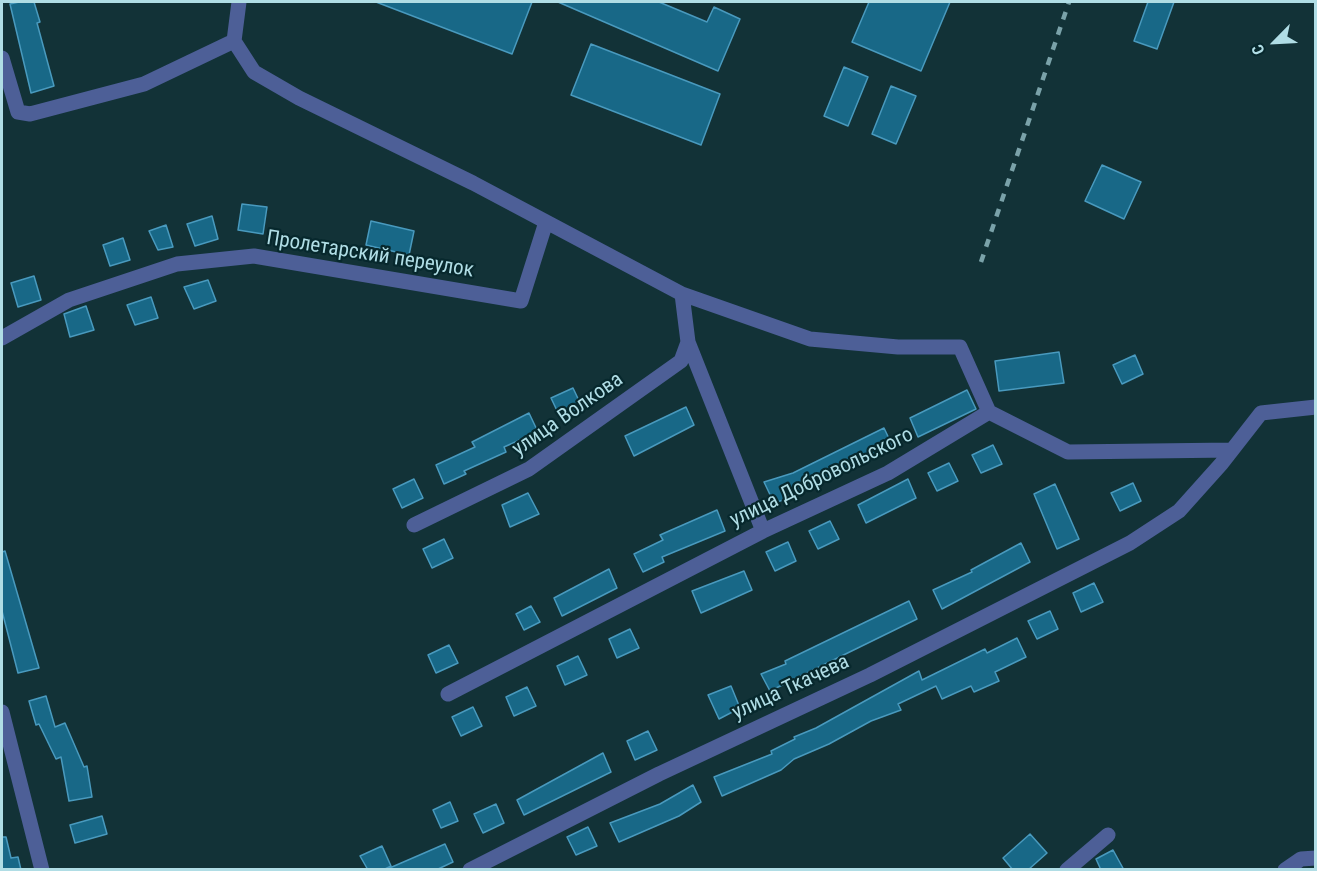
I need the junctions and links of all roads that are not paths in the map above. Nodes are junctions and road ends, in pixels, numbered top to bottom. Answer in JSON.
{"nodes":[{"id":1,"x":239,"y":2,"type":"edge"},
{"id":2,"x":234,"y":41,"type":"junction"},
{"id":3,"x":2,"y":58,"type":"edge"},
{"id":4,"x":546,"y":222,"type":"junction"},
{"id":5,"x":682,"y":294,"type":"junction"},
{"id":6,"x":2,"y":338,"type":"edge"},
{"id":7,"x":688,"y":342,"type":"junction"},
{"id":8,"x":1316,"y":407,"type":"edge"},
{"id":9,"x":989,"y":412,"type":"junction"},
{"id":10,"x":1232,"y":450,"type":"junction"},
{"id":11,"x":414,"y":525,"type":"dead end"},
{"id":12,"x":763,"y":531,"type":"junction"},
{"id":13,"x":448,"y":694,"type":"dead end"},
{"id":14,"x":2,"y":712,"type":"edge"},
{"id":15,"x":1108,"y":835,"type":"dead end"},
{"id":16,"x":1316,"y":858,"type":"edge"},
{"id":17,"x":42,"y":870,"type":"edge"},
{"id":18,"x":470,"y":870,"type":"edge"},
{"id":19,"x":1067,"y":870,"type":"edge"},
{"id":20,"x":1285,"y":870,"type":"edge"}],
"edges":[{"from":1,"to":2,"type":"street"},
{"from":2,"to":3,"type":"street"},
{"from":2,"to":4,"type":"street"},
{"from":4,"to":5,"type":"street"},
{"from":4,"to":6,"type":"street","name":"Пролетарский переулок"},
{"from":5,"to":7,"type":"street"},
{"from":5,"to":9,"type":"street"},
{"from":7,"to":11,"type":"street","name":"улица Волкова"},
{"from":7,"to":12,"type":"street"},
{"from":8,"to":10,"type":"street","name":"улица Ткачева"},
{"from":9,"to":10,"type":"street"},
{"from":9,"to":12,"type":"street","name":"улица Добровольского"},
{"from":10,"to":18,"type":"street","name":"улица Ткачева"},
{"from":12,"to":13,"type":"street","name":"улица Добровольского"},
{"from":14,"to":17,"type":"street"},
{"from":15,"to":19,"type":"street"},
{"from":16,"to":20,"type":"street"}]}
